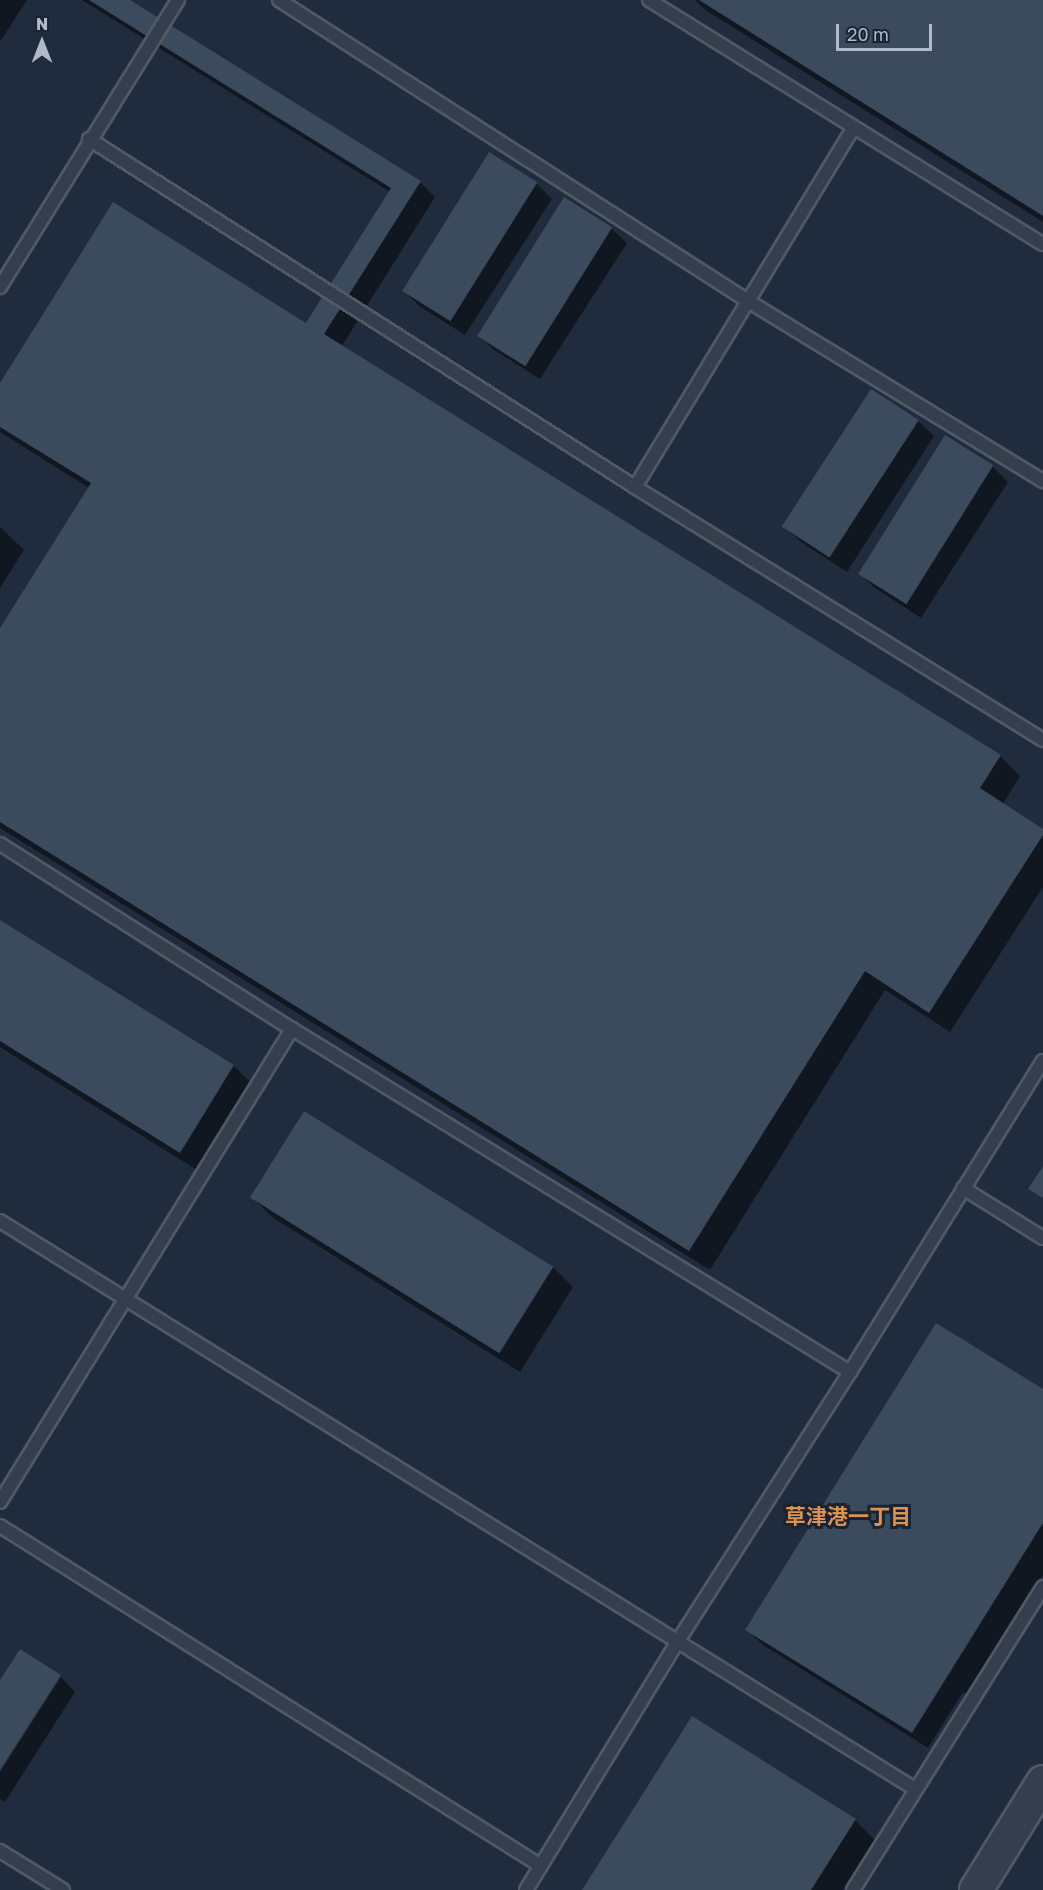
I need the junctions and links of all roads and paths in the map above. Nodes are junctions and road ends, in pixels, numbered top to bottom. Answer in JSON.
{"nodes":[{"id":1,"x":178,"y":0,"type":"edge"},
{"id":2,"x":279,"y":0,"type":"edge"},
{"id":3,"x":649,"y":0,"type":"edge"},
{"id":4,"x":853,"y":128,"type":"junction"},
{"id":5,"x":89,"y":139,"type":"junction"},
{"id":6,"x":1043,"y":244,"type":"edge"},
{"id":7,"x":0,"y":287,"type":"edge"},
{"id":8,"x":748,"y":301,"type":"junction"},
{"id":9,"x":1043,"y":481,"type":"edge"},
{"id":10,"x":635,"y":487,"type":"junction"},
{"id":11,"x":1043,"y":740,"type":"edge"},
{"id":12,"x":0,"y":844,"type":"edge"},
{"id":13,"x":292,"y":1029,"type":"junction"},
{"id":14,"x":1043,"y":1060,"type":"edge"},
{"id":15,"x":963,"y":1188,"type":"junction"},
{"id":16,"x":0,"y":1221,"type":"edge"},
{"id":17,"x":1043,"y":1238,"type":"edge"},
{"id":18,"x":123,"y":1300,"type":"junction"},
{"id":19,"x":850,"y":1372,"type":"junction"},
{"id":20,"x":0,"y":1502,"type":"edge"},
{"id":21,"x":0,"y":1526,"type":"edge"},
{"id":22,"x":1043,"y":1587,"type":"edge"},
{"id":23,"x":676,"y":1644,"type":"junction"},
{"id":24,"x":1043,"y":1782,"type":"edge"},
{"id":25,"x":915,"y":1789,"type":"junction"},
{"id":26,"x":0,"y":1851,"type":"edge"},
{"id":27,"x":542,"y":1866,"type":"junction"},
{"id":28,"x":63,"y":1890,"type":"edge"},
{"id":29,"x":526,"y":1890,"type":"edge"},
{"id":30,"x":853,"y":1890,"type":"edge"},
{"id":31,"x":976,"y":1890,"type":"edge"}],
"edges":[{"from":1,"to":5,"type":"lane"},
{"from":2,"to":8,"type":"lane"},
{"from":3,"to":4,"type":"lane"},
{"from":4,"to":6,"type":"lane"},
{"from":4,"to":8,"type":"lane"},
{"from":5,"to":7,"type":"lane"},
{"from":5,"to":10,"type":"lane"},
{"from":8,"to":9,"type":"lane"},
{"from":8,"to":10,"type":"lane"},
{"from":10,"to":11,"type":"lane"},
{"from":12,"to":13,"type":"lane"},
{"from":13,"to":18,"type":"lane"},
{"from":13,"to":19,"type":"lane"},
{"from":14,"to":15,"type":"lane"},
{"from":15,"to":17,"type":"lane"},
{"from":15,"to":19,"type":"lane"},
{"from":16,"to":18,"type":"lane"},
{"from":18,"to":20,"type":"lane"},
{"from":18,"to":23,"type":"lane"},
{"from":19,"to":23,"type":"lane"},
{"from":21,"to":27,"type":"lane"},
{"from":22,"to":25,"type":"lane"},
{"from":23,"to":25,"type":"lane"},
{"from":23,"to":27,"type":"lane"},
{"from":24,"to":31,"type":"street"},
{"from":25,"to":30,"type":"lane"},
{"from":26,"to":28,"type":"lane"},
{"from":27,"to":29,"type":"lane"}]}
